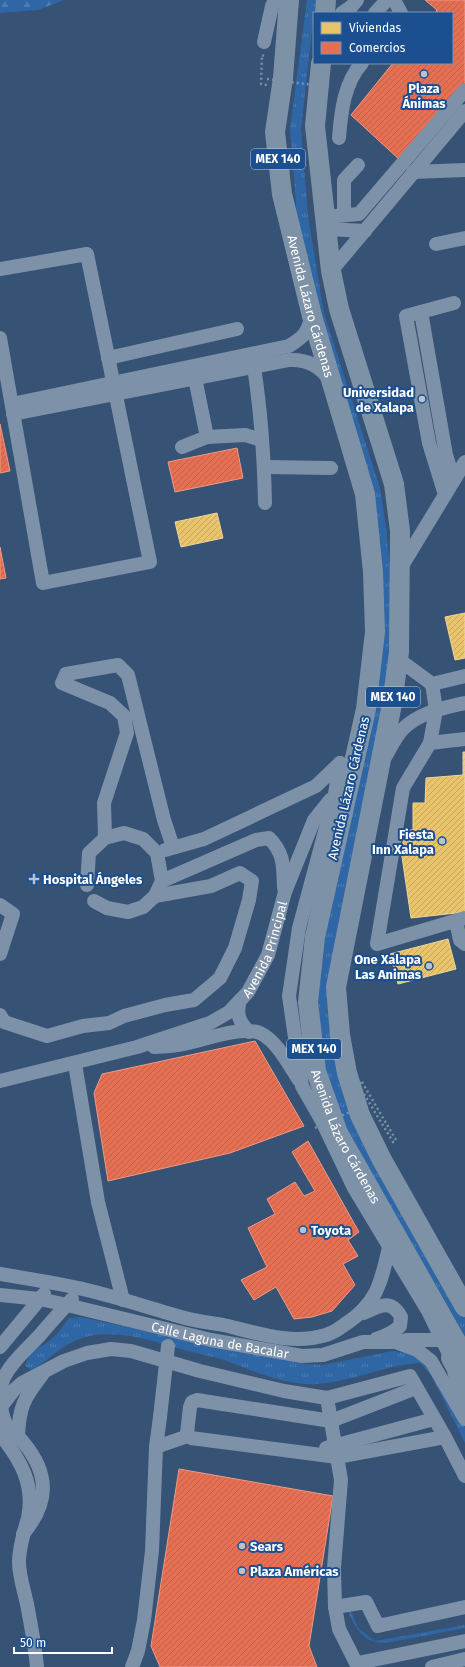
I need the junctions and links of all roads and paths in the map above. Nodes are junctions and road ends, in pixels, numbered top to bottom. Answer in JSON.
{"nodes":[{"id":1,"x":275,"y":0,"type":"edge"},
{"id":2,"x":289,"y":0,"type":"edge"},
{"id":3,"x":326,"y":0,"type":"edge"},
{"id":4,"x":356,"y":0,"type":"edge"},
{"id":5,"x":373,"y":0,"type":"edge"},
{"id":6,"x":387,"y":0,"type":"edge"},
{"id":7,"x":394,"y":0,"type":"edge"},
{"id":8,"x":325,"y":12,"type":"edge"},
{"id":9,"x":343,"y":12,"type":"edge"},
{"id":10,"x":374,"y":12,"type":"edge"},
{"id":11,"x":375,"y":12,"type":"edge"},
{"id":12,"x":400,"y":12,"type":"edge"},
{"id":13,"x":264,"y":42,"type":"dead end"},
{"id":14,"x":267,"y":56,"type":"dead end"},
{"id":15,"x":361,"y":64,"type":"edge"},
{"id":16,"x":324,"y":71,"type":"edge"},
{"id":17,"x":267,"y":72,"type":"dead end"},
{"id":18,"x":261,"y":84,"type":"dead end"},
{"id":19,"x":465,"y":90,"type":"edge"},
{"id":20,"x":465,"y":111,"type":"edge"},
{"id":21,"x":339,"y":138,"type":"dead end"},
{"id":22,"x":358,"y":164,"type":"dead end"},
{"id":23,"x":465,"y":170,"type":"edge"},
{"id":24,"x":413,"y":172,"type":"junction"},
{"id":25,"x":332,"y":221,"type":"junction"},
{"id":26,"x":365,"y":231,"type":"junction"},
{"id":27,"x":465,"y":238,"type":"edge"},
{"id":28,"x":436,"y":244,"type":"dead end"},
{"id":29,"x":0,"y":269,"type":"edge"},
{"id":30,"x":331,"y":271,"type":"junction"},
{"id":31,"x":454,"y":303,"type":"dead end"},
{"id":32,"x":421,"y":312,"type":"junction"},
{"id":33,"x":312,"y":316,"type":"junction"},
{"id":34,"x":237,"y":329,"type":"dead end"},
{"id":35,"x":0,"y":338,"type":"edge"},
{"id":36,"x":108,"y":358,"type":"junction"},
{"id":37,"x":254,"y":367,"type":"junction"},
{"id":38,"x":195,"y":378,"type":"junction"},
{"id":39,"x":332,"y":383,"type":"junction"},
{"id":40,"x":114,"y":389,"type":"junction"},
{"id":41,"x":13,"y":409,"type":"junction"},
{"id":42,"x":207,"y":437,"type":"junction"},
{"id":43,"x":262,"y":440,"type":"junction"},
{"id":44,"x":182,"y":446,"type":"dead end"},
{"id":45,"x":465,"y":462,"type":"edge"},
{"id":46,"x":264,"y":467,"type":"junction"},
{"id":47,"x":331,"y":468,"type":"dead end"},
{"id":48,"x":454,"y":480,"type":"junction"},
{"id":49,"x":445,"y":495,"type":"junction"},
{"id":50,"x":265,"y":503,"type":"dead end"},
{"id":51,"x":400,"y":569,"type":"junction"},
{"id":52,"x":398,"y":658,"type":"junction"},
{"id":53,"x":465,"y":676,"type":"edge"},
{"id":54,"x":432,"y":684,"type":"junction"},
{"id":55,"x":465,"y":703,"type":"edge"},
{"id":56,"x":366,"y":709,"type":"junction"},
{"id":57,"x":436,"y":710,"type":"junction"},
{"id":58,"x":465,"y":739,"type":"edge"},
{"id":59,"x":430,"y":743,"type":"junction"},
{"id":60,"x":340,"y":763,"type":"junction"},
{"id":61,"x":380,"y":766,"type":"junction"},
{"id":62,"x":335,"y":794,"type":"junction"},
{"id":63,"x":105,"y":838,"type":"junction"},
{"id":64,"x":173,"y":847,"type":"junction"},
{"id":65,"x":157,"y":853,"type":"junction"},
{"id":66,"x":162,"y":881,"type":"junction"},
{"id":67,"x":86,"y":885,"type":"dead end"},
{"id":68,"x":285,"y":892,"type":"junction"},
{"id":69,"x":155,"y":896,"type":"junction"},
{"id":70,"x":94,"y":901,"type":"dead end"},
{"id":71,"x":0,"y":905,"type":"edge"},
{"id":72,"x":460,"y":919,"type":"edge"},
{"id":73,"x":465,"y":944,"type":"edge"},
{"id":74,"x":0,"y":954,"type":"edge"},
{"id":75,"x":240,"y":1000,"type":"junction"},
{"id":76,"x":0,"y":1015,"type":"edge"},
{"id":77,"x":249,"y":1032,"type":"junction"},
{"id":78,"x":137,"y":1048,"type":"junction"},
{"id":79,"x":76,"y":1064,"type":"junction"},
{"id":80,"x":0,"y":1081,"type":"edge"},
{"id":81,"x":302,"y":1086,"type":"junction"},
{"id":82,"x":363,"y":1106,"type":"dead end"},
{"id":83,"x":315,"y":1128,"type":"dead end"},
{"id":84,"x":390,"y":1247,"type":"junction"},
{"id":85,"x":0,"y":1274,"type":"edge"},
{"id":86,"x":53,"y":1283,"type":"junction"},
{"id":87,"x":81,"y":1289,"type":"junction"},
{"id":88,"x":0,"y":1295,"type":"edge"},
{"id":89,"x":40,"y":1299,"type":"junction"},
{"id":90,"x":123,"y":1300,"type":"junction"},
{"id":91,"x":67,"y":1305,"type":"junction"},
{"id":92,"x":465,"y":1307,"type":"edge"},
{"id":93,"x":358,"y":1316,"type":"junction"},
{"id":94,"x":171,"y":1330,"type":"junction"},
{"id":95,"x":441,"y":1340,"type":"junction"},
{"id":96,"x":363,"y":1342,"type":"junction"},
{"id":97,"x":394,"y":1342,"type":"junction"},
{"id":98,"x":0,"y":1347,"type":"edge"},
{"id":99,"x":458,"y":1358,"type":"edge"},
{"id":100,"x":12,"y":1367,"type":"junction"},
{"id":101,"x":43,"y":1373,"type":"junction"},
{"id":102,"x":22,"y":1383,"type":"junction"},
{"id":103,"x":465,"y":1383,"type":"edge"},
{"id":104,"x":416,"y":1388,"type":"junction"},
{"id":105,"x":327,"y":1398,"type":"junction"},
{"id":106,"x":465,"y":1403,"type":"edge"},
{"id":107,"x":0,"y":1408,"type":"edge"},
{"id":108,"x":434,"y":1419,"type":"junction"},
{"id":109,"x":465,"y":1419,"type":"edge"},
{"id":110,"x":332,"y":1423,"type":"junction"},
{"id":111,"x":0,"y":1434,"type":"edge"},
{"id":112,"x":188,"y":1436,"type":"junction"},
{"id":113,"x":18,"y":1437,"type":"junction"},
{"id":114,"x":445,"y":1437,"type":"junction"},
{"id":115,"x":156,"y":1448,"type":"junction"},
{"id":116,"x":330,"y":1452,"type":"junction"},
{"id":117,"x":465,"y":1476,"type":"edge"},
{"id":118,"x":35,"y":1508,"type":"junction"},
{"id":119,"x":335,"y":1607,"type":"junction"},
{"id":120,"x":465,"y":1607,"type":"edge"},
{"id":121,"x":465,"y":1641,"type":"edge"},
{"id":122,"x":465,"y":1659,"type":"edge"},
{"id":123,"x":358,"y":1665,"type":"edge"},
{"id":124,"x":38,"y":1667,"type":"edge"},
{"id":125,"x":132,"y":1667,"type":"edge"},
{"id":126,"x":432,"y":1667,"type":"edge"}],
"edges":[{"from":1,"to":13,"type":"street"},
{"from":2,"to":33,"type":"highway","name":"Avenida Lázaro Cárdenas","number":"MEX 140"},
{"from":3,"to":8,"type":"highway"},
{"from":4,"to":9,"type":"street"},
{"from":5,"to":10,"type":"street"},
{"from":6,"to":11,"type":"street"},
{"from":7,"to":12,"type":"street"},
{"from":14,"to":18,"type":"path"},
{"from":15,"to":21,"type":"street"},
{"from":16,"to":17,"type":"path","bridge":true},
{"from":16,"to":25,"type":"highway","name":"Avenida Lázaro Cárdenas","number":"MEX 140"},
{"from":19,"to":25,"type":"street"},
{"from":20,"to":24,"type":"street"},
{"from":22,"to":25,"type":"street"},
{"from":23,"to":24,"type":"street"},
{"from":24,"to":26,"type":"street"},
{"from":25,"to":26,"type":"street"},
{"from":25,"to":30,"type":"highway","name":"Avenida Lázaro Cárdenas","number":"MEX 140"},
{"from":26,"to":30,"type":"street"},
{"from":27,"to":28,"type":"street"},
{"from":29,"to":36,"type":"street"},
{"from":30,"to":51,"type":"highway","name":"Avenida Lázaro Cárdenas","number":"MEX 140"},
{"from":31,"to":32,"type":"street"},
{"from":32,"to":48,"type":"street"},
{"from":32,"to":49,"type":"street"},
{"from":33,"to":39,"type":"highway","name":"Avenida Lázaro Cárdenas","number":"MEX 140"},
{"from":33,"to":40,"type":"street"},
{"from":34,"to":36,"type":"street"},
{"from":35,"to":41,"type":"street"},
{"from":36,"to":40,"type":"street"},
{"from":37,"to":38,"type":"street"},
{"from":37,"to":39,"type":"street"},
{"from":37,"to":43,"type":"street"},
{"from":38,"to":40,"type":"street"},
{"from":38,"to":42,"type":"street"},
{"from":39,"to":56,"type":"highway","name":"Avenida Lázaro Cárdenas","number":"MEX 140"},
{"from":40,"to":41,"type":"street"},
{"from":40,"to":41,"type":"street"},
{"from":42,"to":43,"type":"street"},
{"from":42,"to":44,"type":"street"},
{"from":43,"to":46,"type":"street"},
{"from":45,"to":48,"type":"street"},
{"from":46,"to":47,"type":"street"},
{"from":46,"to":50,"type":"street"},
{"from":48,"to":49,"type":"street"},
{"from":49,"to":51,"type":"street"},
{"from":51,"to":52,"type":"highway","name":"Avenida Lázaro Cárdenas","number":"MEX 140"},
{"from":52,"to":54,"type":"street"},
{"from":52,"to":61,"type":"highway","name":"Avenida Lázaro Cárdenas","number":"MEX 140"},
{"from":53,"to":54,"type":"street"},
{"from":54,"to":57,"type":"street"},
{"from":55,"to":57,"type":"street"},
{"from":56,"to":60,"type":"highway"},
{"from":56,"to":99,"type":"highway","name":"Avenida Lázaro Cárdenas","number":"MEX 140"},
{"from":57,"to":59,"type":"street"},
{"from":57,"to":61,"type":"street"},
{"from":58,"to":59,"type":"street"},
{"from":59,"to":72,"type":"street"},
{"from":60,"to":62,"type":"street","name":"Avenida Lázaro Cárdenas"},
{"from":60,"to":64,"type":"street"},
{"from":61,"to":92,"type":"highway","name":"Avenida Lázaro Cárdenas","number":"MEX 140"},
{"from":62,"to":68,"type":"street","name":"Avenida Principal"},
{"from":62,"to":81,"type":"street","name":"Avenida Lázaro Cárdenas"},
{"from":63,"to":64,"type":"street"},
{"from":63,"to":65,"type":"street"},
{"from":63,"to":67,"type":"street"},
{"from":64,"to":65,"type":"street"},
{"from":65,"to":66,"type":"street"},
{"from":66,"to":68,"type":"street"},
{"from":66,"to":69,"type":"street"},
{"from":68,"to":75,"type":"street","name":"Avenida Principal"},
{"from":69,"to":70,"type":"street"},
{"from":69,"to":76,"type":"street"},
{"from":71,"to":74,"type":"street"},
{"from":72,"to":73,"type":"street"},
{"from":75,"to":77,"type":"street"},
{"from":75,"to":78,"type":"street","name":"Avenida Principal"},
{"from":77,"to":78,"type":"street","name":"Avenida Principal"},
{"from":77,"to":81,"type":"street","name":"Avenida Principal"},
{"from":78,"to":79,"type":"street","name":"Avenida Principal"},
{"from":79,"to":80,"type":"street","name":"Avenida Principal"},
{"from":79,"to":90,"type":"street"},
{"from":81,"to":84,"type":"street","name":"Avenida Lázaro Cárdenas"},
{"from":82,"to":83,"type":"path","bridge":true},
{"from":84,"to":93,"type":"street","name":"Calle Laguna de Bacalar"},
{"from":84,"to":95,"type":"street","name":"Avenida Lázaro Cárdenas"},
{"from":85,"to":86,"type":"street","name":"Calle Laguna de Bacalar"},
{"from":86,"to":87,"type":"street","name":"Calle Laguna de Bacalar"},
{"from":86,"to":89,"type":"street"},
{"from":87,"to":90,"type":"street","name":"Calle Laguna de Bacalar"},
{"from":87,"to":91,"type":"street"},
{"from":88,"to":89,"type":"street","name":"Calle Laguna de Bacalar"},
{"from":89,"to":91,"type":"street","name":"Calle Laguna de Bacalar"},
{"from":89,"to":98,"type":"street"},
{"from":90,"to":93,"type":"street","name":"Calle Laguna de Bacalar"},
{"from":91,"to":94,"type":"street","name":"Calle Laguna de Bacalar"},
{"from":91,"to":100,"type":"street"},
{"from":93,"to":96,"type":"street"},
{"from":94,"to":96,"type":"street","name":"Calle Laguna de Bacalar"},
{"from":94,"to":115,"type":"street","bridge":true},
{"from":95,"to":97,"type":"street","name":"Calle Laguna de Bacalar"},
{"from":95,"to":99,"type":"street","name":"Avenida Lázaro Cárdenas"},
{"from":96,"to":97,"type":"street","name":"Calle Laguna de Bacalar"},
{"from":97,"to":109,"type":"street"},
{"from":99,"to":103,"type":"highway"},
{"from":99,"to":106,"type":"street"},
{"from":100,"to":102,"type":"street"},
{"from":100,"to":107,"type":"street"},
{"from":101,"to":102,"type":"street"},
{"from":101,"to":105,"type":"street"},
{"from":101,"to":113,"type":"street"},
{"from":102,"to":107,"type":"street"},
{"from":104,"to":105,"type":"street"},
{"from":104,"to":108,"type":"street"},
{"from":104,"to":110,"type":"street"},
{"from":105,"to":110,"type":"street"},
{"from":107,"to":113,"type":"street"},
{"from":108,"to":114,"type":"street"},
{"from":108,"to":116,"type":"street"},
{"from":110,"to":112,"type":"street"},
{"from":110,"to":116,"type":"street"},
{"from":111,"to":118,"type":"street"},
{"from":112,"to":115,"type":"street"},
{"from":112,"to":116,"type":"street"},
{"from":113,"to":118,"type":"street"},
{"from":114,"to":116,"type":"street"},
{"from":114,"to":117,"type":"street"},
{"from":115,"to":125,"type":"street"},
{"from":116,"to":119,"type":"street"},
{"from":118,"to":124,"type":"street"},
{"from":119,"to":120,"type":"street"},
{"from":119,"to":123,"type":"street"},
{"from":121,"to":123,"type":"street"},
{"from":122,"to":126,"type":"street"}]}
